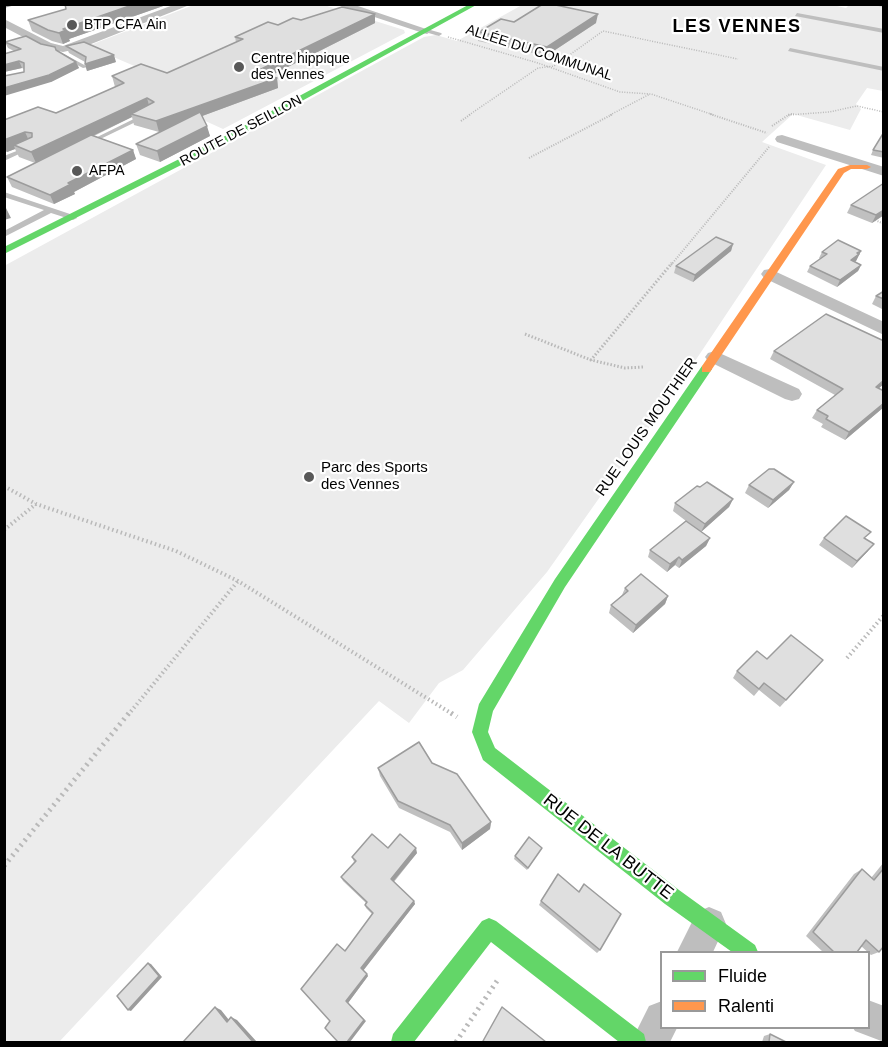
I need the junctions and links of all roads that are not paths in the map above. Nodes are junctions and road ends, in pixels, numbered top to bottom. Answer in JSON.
{"nodes":[{"id":1,"x":187,"y":4,"type":"edge"},
{"id":2,"x":340,"y":4,"type":"edge"},
{"id":3,"x":475,"y":4,"type":"edge"},
{"id":4,"x":875,"y":4,"type":"edge"},
{"id":5,"x":884,"y":6,"type":"edge"},
{"id":6,"x":797,"y":15,"type":"dead end"},
{"id":7,"x":450,"y":18,"type":"junction"},
{"id":8,"x":395,"y":21,"type":"junction"},
{"id":9,"x":4,"y":22,"type":"edge"},
{"id":10,"x":884,"y":31,"type":"edge"},
{"id":11,"x":433,"y":32,"type":"junction"},
{"id":12,"x":63,"y":49,"type":"junction"},
{"id":13,"x":790,"y":51,"type":"dead end"},
{"id":14,"x":85,"y":67,"type":"edge"},
{"id":15,"x":884,"y":69,"type":"edge"},
{"id":16,"x":152,"y":112,"type":"edge"},
{"id":17,"x":779,"y":138,"type":"road end"},
{"id":18,"x":33,"y":146,"type":"edge"},
{"id":19,"x":78,"y":148,"type":"edge"},
{"id":20,"x":4,"y":159,"type":"edge"},
{"id":21,"x":867,"y":167,"type":"junction"},
{"id":22,"x":884,"y":172,"type":"edge"},
{"id":23,"x":4,"y":194,"type":"edge"},
{"id":24,"x":50,"y":210,"type":"junction"},
{"id":25,"x":73,"y":218,"type":"junction"},
{"id":26,"x":4,"y":235,"type":"edge"},
{"id":27,"x":4,"y":251,"type":"edge"},
{"id":28,"x":770,"y":274,"type":"junction"},
{"id":29,"x":884,"y":329,"type":"edge"},
{"id":30,"x":715,"y":357,"type":"junction"},
{"id":31,"x":792,"y":394,"type":"dead end"},
{"id":32,"x":480,"y":732,"type":"joint"},
{"id":33,"x":702,"y":938,"type":"edge"},
{"id":34,"x":745,"y":951,"type":"edge"},
{"id":35,"x":870,"y":1019,"type":"edge"},
{"id":36,"x":660,"y":1023,"type":"edge"},
{"id":37,"x":884,"y":1025,"type":"edge"},
{"id":38,"x":401,"y":1042,"type":"edge"},
{"id":39,"x":636,"y":1042,"type":"edge"},
{"id":40,"x":650,"y":1042,"type":"edge"}],
"edges":[{"from":1,"to":12,"type":"street"},
{"from":2,"to":8,"type":"street"},
{"from":3,"to":7,"type":"street","name":"ROUTE DE SEILLON"},
{"from":4,"to":5,"type":"lane"},
{"from":6,"to":10,"type":"lane"},
{"from":7,"to":8,"type":"street"},
{"from":7,"to":11,"type":"street","name":"ROUTE DE SEILLON"},
{"from":8,"to":11,"type":"street"},
{"from":9,"to":12,"type":"street"},
{"from":11,"to":25,"type":"street","name":"ROUTE DE SEILLON"},
{"from":12,"to":14,"type":"lane"},
{"from":13,"to":15,"type":"lane"},
{"from":16,"to":19,"type":"lane"},
{"from":17,"to":21,"type":"street"},
{"from":18,"to":20,"type":"lane"},
{"from":21,"to":22,"type":"street"},
{"from":21,"to":28,"type":"street","name":"RUE LOUIS MOUTHIER"},
{"from":23,"to":24,"type":"lane"},
{"from":24,"to":25,"type":"lane"},
{"from":24,"to":26,"type":"lane"},
{"from":25,"to":27,"type":"street","name":"ROUTE DE SEILLON"},
{"from":28,"to":29,"type":"street"},
{"from":28,"to":30,"type":"street","name":"RUE LOUIS MOUTHIER"},
{"from":30,"to":31,"type":"street"},
{"from":30,"to":32,"type":"street","name":"RUE LOUIS MOUTHIER"},
{"from":32,"to":33,"type":"street","name":"RUE DE LA BUTTE"},
{"from":33,"to":34,"type":"street","name":"RUE DE LA BUTTE"},
{"from":35,"to":37,"type":"street"},
{"from":36,"to":40,"type":"street"},
{"from":38,"to":39,"type":"street"}]}
